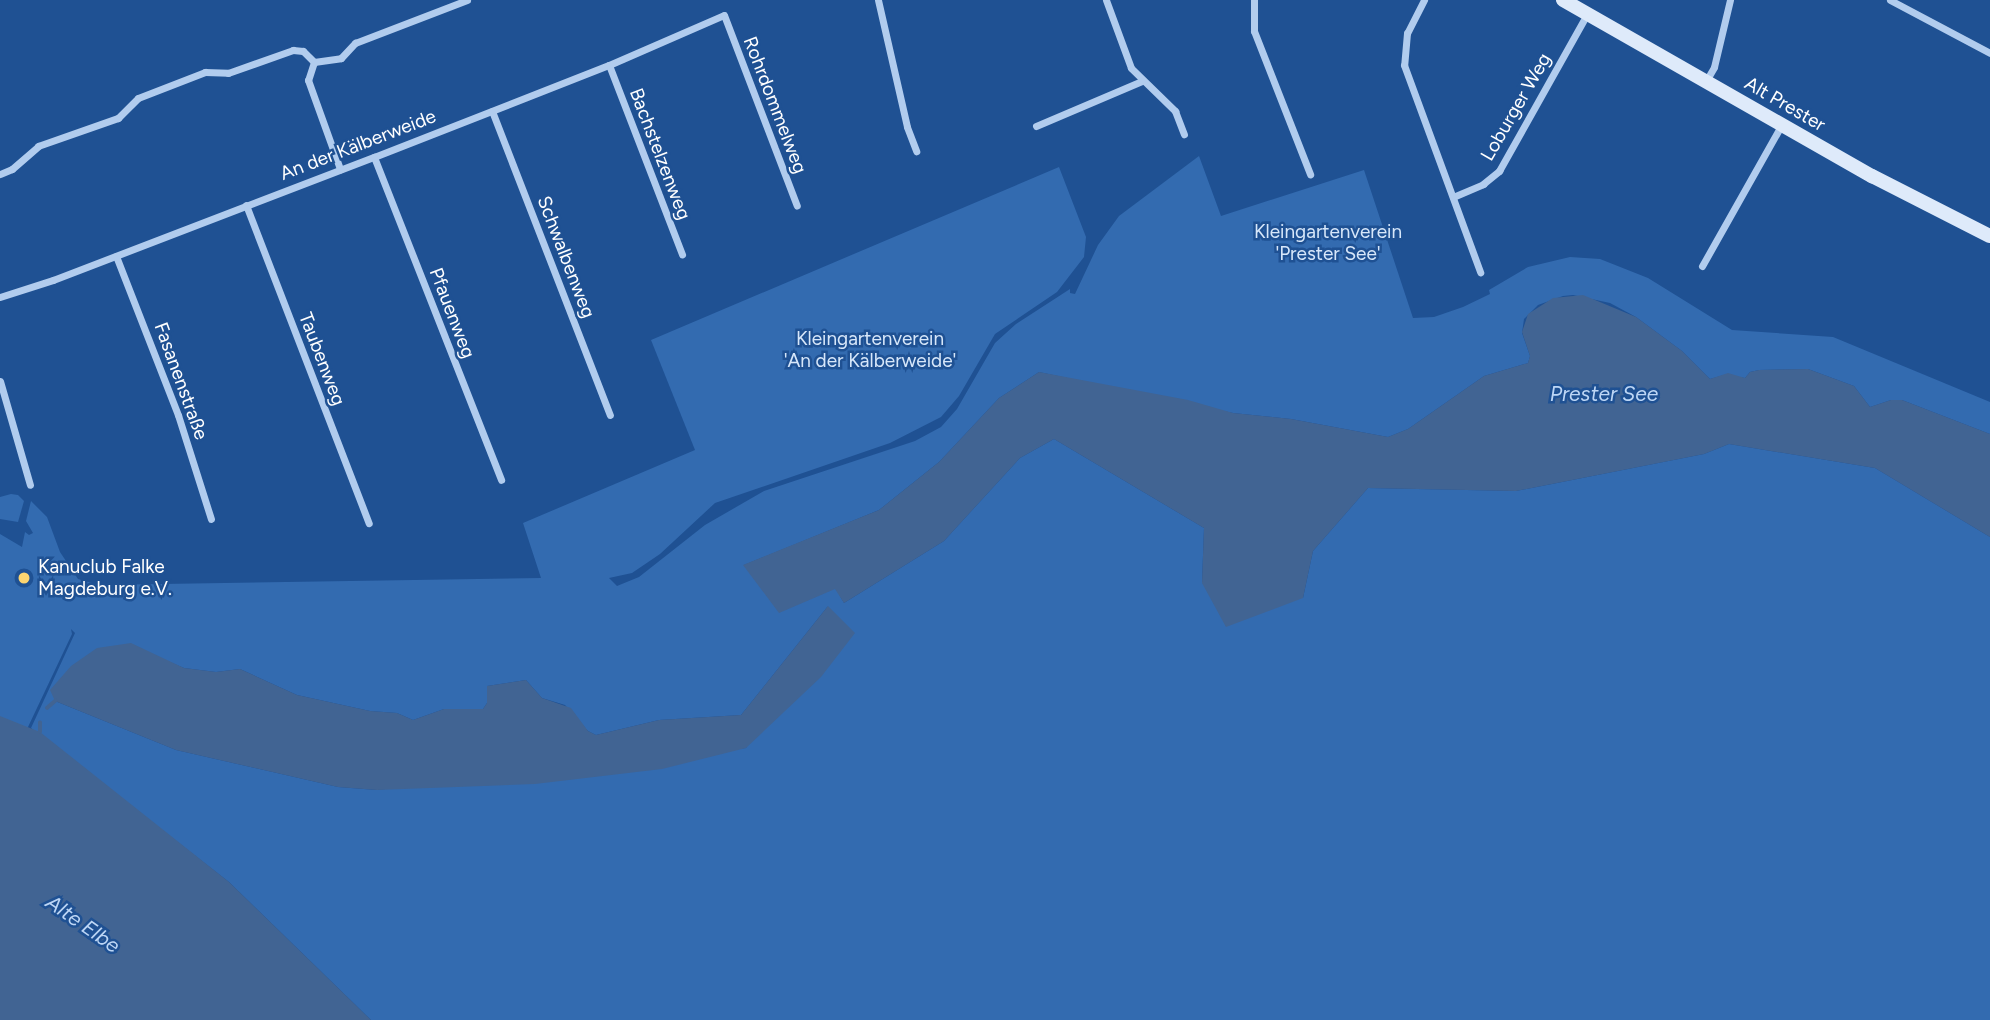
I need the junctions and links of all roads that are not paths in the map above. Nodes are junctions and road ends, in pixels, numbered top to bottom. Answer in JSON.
{"nodes":[{"id":1,"x":467,"y":0,"type":"edge"},
{"id":2,"x":878,"y":0,"type":"edge"},
{"id":3,"x":1106,"y":0,"type":"edge"},
{"id":4,"x":1254,"y":0,"type":"edge"},
{"id":5,"x":1424,"y":0,"type":"edge"},
{"id":6,"x":1563,"y":0,"type":"edge"},
{"id":7,"x":1730,"y":0,"type":"edge"},
{"id":8,"x":1890,"y":0,"type":"edge"},
{"id":9,"x":1587,"y":14,"type":"junction"},
{"id":10,"x":724,"y":15,"type":"joint"},
{"id":11,"x":1990,"y":53,"type":"edge"},
{"id":12,"x":314,"y":62,"type":"junction"},
{"id":13,"x":609,"y":65,"type":"junction"},
{"id":14,"x":1142,"y":81,"type":"junction"},
{"id":15,"x":1706,"y":81,"type":"junction"},
{"id":16,"x":492,"y":111,"type":"junction"},
{"id":17,"x":1782,"y":124,"type":"junction"},
{"id":18,"x":1036,"y":126,"type":"dead end"},
{"id":19,"x":1184,"y":134,"type":"dead end"},
{"id":20,"x":916,"y":151,"type":"dead end"},
{"id":21,"x":374,"y":156,"type":"junction"},
{"id":22,"x":340,"y":169,"type":"junction"},
{"id":23,"x":0,"y":174,"type":"edge"},
{"id":24,"x":1310,"y":174,"type":"dead end"},
{"id":25,"x":1453,"y":197,"type":"junction"},
{"id":26,"x":246,"y":205,"type":"junction"},
{"id":27,"x":797,"y":206,"type":"dead end"},
{"id":28,"x":1990,"y":236,"type":"edge"},
{"id":29,"x":682,"y":254,"type":"dead end"},
{"id":30,"x":116,"y":256,"type":"junction"},
{"id":31,"x":1702,"y":266,"type":"dead end"},
{"id":32,"x":1480,"y":272,"type":"dead end"},
{"id":33,"x":0,"y":297,"type":"edge"},
{"id":34,"x":0,"y":380,"type":"edge"},
{"id":35,"x":610,"y":415,"type":"dead end"},
{"id":36,"x":501,"y":480,"type":"dead end"},
{"id":37,"x":30,"y":485,"type":"dead end"},
{"id":38,"x":211,"y":519,"type":"dead end"},
{"id":39,"x":369,"y":523,"type":"dead end"}],
"edges":[{"from":1,"to":12,"type":"street"},
{"from":2,"to":20,"type":"street"},
{"from":3,"to":14,"type":"street"},
{"from":4,"to":24,"type":"street"},
{"from":5,"to":25,"type":"street"},
{"from":6,"to":9,"type":"main road","name":"Alt Prester"},
{"from":7,"to":15,"type":"street"},
{"from":8,"to":11,"type":"street"},
{"from":9,"to":15,"type":"main road","name":"Alt Prester"},
{"from":9,"to":25,"type":"street","name":"Loburger Weg"},
{"from":10,"to":13,"type":"street","name":"An der Kälberweide"},
{"from":10,"to":27,"type":"street","name":"Rohrdommelweg"},
{"from":12,"to":22,"type":"street"},
{"from":12,"to":23,"type":"street"},
{"from":13,"to":16,"type":"street","name":"An der Kälberweide"},
{"from":13,"to":29,"type":"street","name":"Bachstelzenweg"},
{"from":14,"to":18,"type":"street"},
{"from":14,"to":19,"type":"street"},
{"from":15,"to":17,"type":"main road","name":"Alt Prester"},
{"from":16,"to":21,"type":"street","name":"An der Kälberweide"},
{"from":16,"to":35,"type":"street","name":"Schwalbenweg"},
{"from":17,"to":28,"type":"main road","name":"Alt Prester"},
{"from":17,"to":31,"type":"street"},
{"from":21,"to":22,"type":"street","name":"An der Kälberweide"},
{"from":21,"to":36,"type":"street","name":"Pfauenweg"},
{"from":22,"to":26,"type":"street","name":"An der Kälberweide"},
{"from":25,"to":32,"type":"street"},
{"from":26,"to":30,"type":"street","name":"An der Kälberweide"},
{"from":26,"to":39,"type":"street","name":"Taubenweg"},
{"from":30,"to":33,"type":"street","name":"An der Kälberweide"},
{"from":30,"to":38,"type":"street","name":"Fasanenstraße"},
{"from":34,"to":37,"type":"street"}]}
